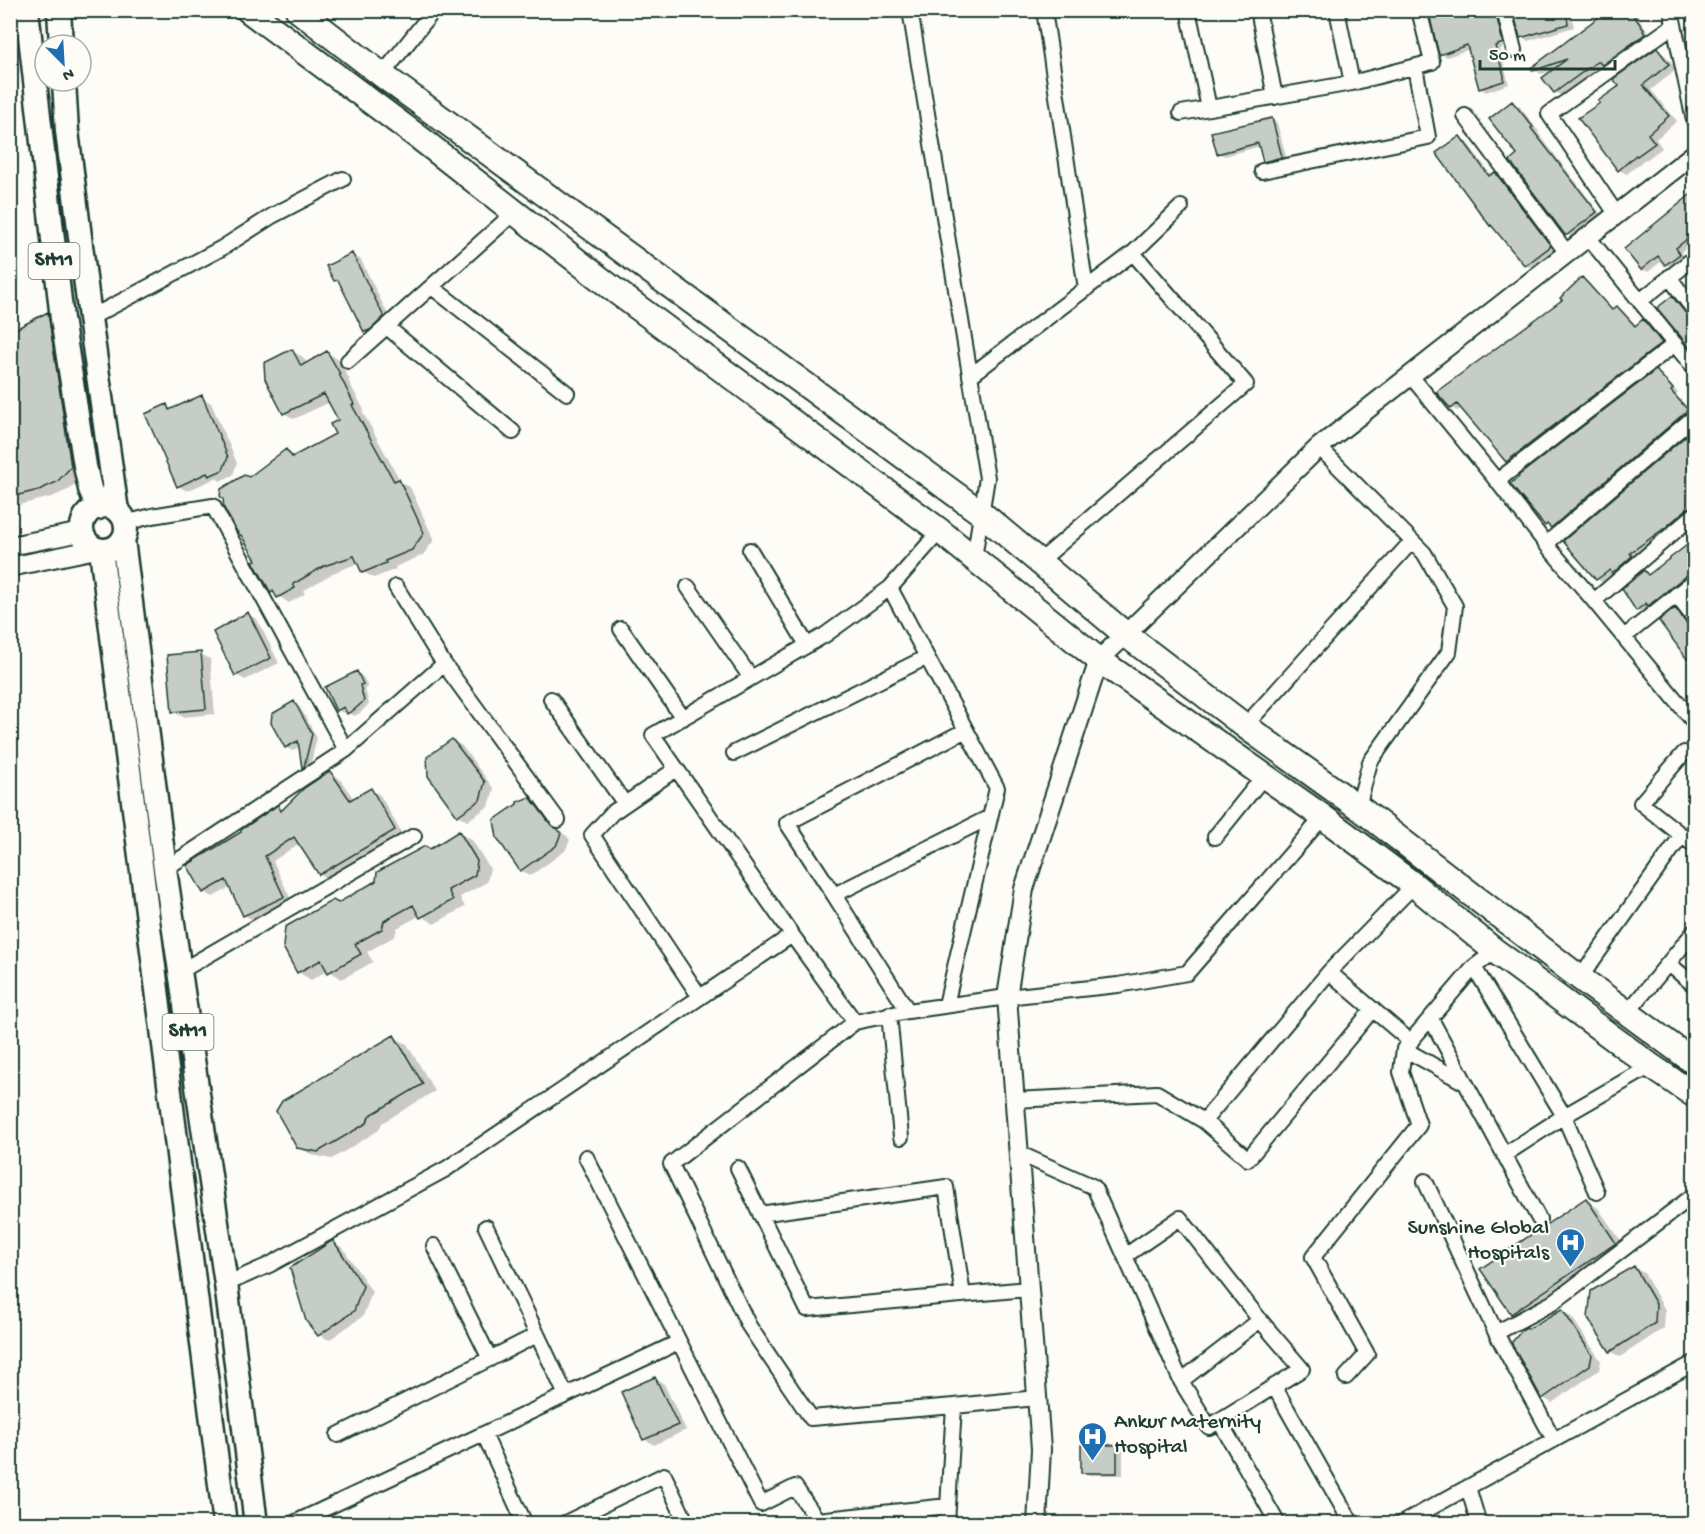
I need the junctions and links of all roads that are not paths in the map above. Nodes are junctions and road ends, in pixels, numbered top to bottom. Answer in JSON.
{"nodes":[{"id":1,"x":27,"y":10,"type":"edge"},
{"id":2,"x":59,"y":10,"type":"edge"},
{"id":3,"x":248,"y":10,"type":"edge"},
{"id":4,"x":298,"y":10,"type":"edge"},
{"id":5,"x":434,"y":10,"type":"edge"},
{"id":6,"x":910,"y":10,"type":"edge"},
{"id":7,"x":1044,"y":10,"type":"edge"},
{"id":8,"x":1188,"y":10,"type":"edge"},
{"id":9,"x":1258,"y":10,"type":"edge"},
{"id":10,"x":1337,"y":10,"type":"edge"},
{"id":11,"x":1419,"y":10,"type":"edge"},
{"id":12,"x":1504,"y":10,"type":"edge"},
{"id":13,"x":1671,"y":10,"type":"edge"},
{"id":14,"x":1674,"y":25,"type":"junction"},
{"id":15,"x":60,"y":33,"type":"edge"},
{"id":16,"x":1514,"y":50,"type":"dead end"},
{"id":17,"x":1415,"y":67,"type":"junction"},
{"id":18,"x":382,"y":75,"type":"junction"},
{"id":19,"x":1352,"y":83,"type":"junction"},
{"id":20,"x":65,"y":93,"type":"edge"},
{"id":21,"x":1275,"y":97,"type":"junction"},
{"id":22,"x":1209,"y":108,"type":"junction"},
{"id":23,"x":1181,"y":113,"type":"dead end"},
{"id":24,"x":1465,"y":116,"type":"dead end"},
{"id":25,"x":1695,"y":121,"type":"edge"},
{"id":26,"x":1695,"y":154,"type":"edge"},
{"id":27,"x":1262,"y":171,"type":"dead end"},
{"id":28,"x":343,"y":179,"type":"dead end"},
{"id":29,"x":1181,"y":207,"type":"dead end"},
{"id":30,"x":515,"y":212,"type":"junction"},
{"id":31,"x":1617,"y":215,"type":"junction"},
{"id":32,"x":1588,"y":237,"type":"junction"},
{"id":33,"x":1133,"y":253,"type":"junction"},
{"id":34,"x":1567,"y":253,"type":"junction"},
{"id":35,"x":1695,"y":258,"type":"edge"},
{"id":36,"x":1669,"y":277,"type":"junction"},
{"id":37,"x":432,"y":287,"type":"junction"},
{"id":38,"x":1086,"y":289,"type":"junction"},
{"id":39,"x":1640,"y":301,"type":"junction"},
{"id":40,"x":1695,"y":310,"type":"edge"},
{"id":41,"x":90,"y":318,"type":"junction"},
{"id":42,"x":387,"y":327,"type":"junction"},
{"id":43,"x":1675,"y":344,"type":"junction"},
{"id":44,"x":348,"y":361,"type":"dead end"},
{"id":45,"x":1695,"y":368,"type":"edge"},
{"id":46,"x":1410,"y":375,"type":"junction"},
{"id":47,"x":970,"y":376,"type":"junction"},
{"id":48,"x":567,"y":393,"type":"dead end"},
{"id":49,"x":1695,"y":417,"type":"edge"},
{"id":50,"x":513,"y":432,"type":"dead end"},
{"id":51,"x":1319,"y":447,"type":"junction"},
{"id":52,"x":1497,"y":481,"type":"junction"},
{"id":53,"x":981,"y":513,"type":"junction"},
{"id":54,"x":1695,"y":515,"type":"edge"},
{"id":55,"x":116,"y":520,"type":"junction"},
{"id":56,"x":940,"y":531,"type":"junction"},
{"id":57,"x":1412,"y":541,"type":"junction"},
{"id":58,"x":93,"y":544,"type":"junction"},
{"id":59,"x":1545,"y":544,"type":"junction"},
{"id":60,"x":10,"y":546,"type":"edge"},
{"id":61,"x":750,"y":550,"type":"dead end"},
{"id":62,"x":974,"y":558,"type":"junction"},
{"id":63,"x":1039,"y":562,"type":"junction"},
{"id":64,"x":10,"y":567,"type":"edge"},
{"id":65,"x":1695,"y":581,"type":"edge"},
{"id":66,"x":396,"y":587,"type":"dead end"},
{"id":67,"x":688,"y":587,"type":"dead end"},
{"id":68,"x":890,"y":588,"type":"junction"},
{"id":69,"x":1677,"y":595,"type":"junction"},
{"id":70,"x":1594,"y":601,"type":"junction"},
{"id":71,"x":1695,"y":618,"type":"edge"},
{"id":72,"x":621,"y":629,"type":"dead end"},
{"id":73,"x":1125,"y":634,"type":"junction"},
{"id":74,"x":1624,"y":637,"type":"junction"},
{"id":75,"x":807,"y":645,"type":"junction"},
{"id":76,"x":927,"y":657,"type":"junction"},
{"id":77,"x":1099,"y":660,"type":"junction"},
{"id":78,"x":444,"y":664,"type":"junction"},
{"id":79,"x":752,"y":678,"type":"junction"},
{"id":80,"x":551,"y":699,"type":"dead end"},
{"id":81,"x":683,"y":718,"type":"junction"},
{"id":82,"x":1695,"y":722,"type":"edge"},
{"id":83,"x":1245,"y":726,"type":"junction"},
{"id":84,"x":966,"y":730,"type":"junction"},
{"id":85,"x":346,"y":750,"type":"junction"},
{"id":86,"x":734,"y":753,"type":"dead end"},
{"id":87,"x":1684,"y":753,"type":"dead end"},
{"id":88,"x":676,"y":769,"type":"junction"},
{"id":89,"x":1264,"y":776,"type":"junction"},
{"id":90,"x":625,"y":804,"type":"junction"},
{"id":91,"x":1358,"y":807,"type":"junction"},
{"id":92,"x":990,"y":817,"type":"junction"},
{"id":93,"x":1323,"y":817,"type":"junction"},
{"id":94,"x":558,"y":820,"type":"dead end"},
{"id":95,"x":1682,"y":835,"type":"junction"},
{"id":96,"x":414,"y":836,"type":"dead end"},
{"id":97,"x":1215,"y":837,"type":"dead end"},
{"id":98,"x":1695,"y":845,"type":"edge"},
{"id":99,"x":165,"y":869,"type":"junction"},
{"id":100,"x":1414,"y":885,"type":"junction"},
{"id":101,"x":834,"y":895,"type":"junction"},
{"id":102,"x":1695,"y":932,"type":"edge"},
{"id":103,"x":792,"y":935,"type":"junction"},
{"id":104,"x":1495,"y":951,"type":"junction"},
{"id":105,"x":1669,"y":964,"type":"junction"},
{"id":106,"x":1474,"y":967,"type":"junction"},
{"id":107,"x":179,"y":972,"type":"junction"},
{"id":108,"x":1329,"y":972,"type":"junction"},
{"id":109,"x":1580,"y":978,"type":"junction"},
{"id":110,"x":1695,"y":985,"type":"edge"},
{"id":111,"x":700,"y":997,"type":"junction"},
{"id":112,"x":1007,"y":997,"type":"junction"},
{"id":113,"x":946,"y":1005,"type":"junction"},
{"id":114,"x":1373,"y":1009,"type":"junction"},
{"id":115,"x":908,"y":1011,"type":"junction"},
{"id":116,"x":1628,"y":1012,"type":"junction"},
{"id":117,"x":889,"y":1014,"type":"junction"},
{"id":118,"x":1431,"y":1019,"type":"junction"},
{"id":119,"x":855,"y":1022,"type":"junction"},
{"id":120,"x":1408,"y":1046,"type":"junction"},
{"id":121,"x":1695,"y":1062,"type":"edge"},
{"id":122,"x":1651,"y":1066,"type":"junction"},
{"id":123,"x":1466,"y":1083,"type":"junction"},
{"id":124,"x":1695,"y":1095,"type":"edge"},
{"id":125,"x":1014,"y":1100,"type":"junction"},
{"id":126,"x":1564,"y":1116,"type":"junction"},
{"id":127,"x":1204,"y":1121,"type":"junction"},
{"id":128,"x":901,"y":1137,"type":"dead end"},
{"id":129,"x":1018,"y":1152,"type":"junction"},
{"id":130,"x":1504,"y":1155,"type":"junction"},
{"id":131,"x":586,"y":1157,"type":"dead end"},
{"id":132,"x":738,"y":1168,"type":"dead end"},
{"id":133,"x":1425,"y":1181,"type":"dead end"},
{"id":134,"x":1597,"y":1192,"type":"dead end"},
{"id":135,"x":1695,"y":1195,"type":"edge"},
{"id":136,"x":760,"y":1214,"type":"junction"},
{"id":137,"x":1539,"y":1219,"type":"dead end"},
{"id":138,"x":486,"y":1227,"type":"dead end"},
{"id":139,"x":434,"y":1246,"type":"dead end"},
{"id":140,"x":1125,"y":1256,"type":"junction"},
{"id":141,"x":226,"y":1284,"type":"junction"},
{"id":142,"x":1028,"y":1289,"type":"junction"},
{"id":143,"x":963,"y":1295,"type":"junction"},
{"id":144,"x":1260,"y":1320,"type":"junction"},
{"id":145,"x":1496,"y":1333,"type":"junction"},
{"id":146,"x":537,"y":1335,"type":"junction"},
{"id":147,"x":679,"y":1342,"type":"junction"},
{"id":148,"x":490,"y":1359,"type":"junction"},
{"id":149,"x":1693,"y":1369,"type":"edge"},
{"id":150,"x":1346,"y":1377,"type":"dead end"},
{"id":151,"x":1181,"y":1381,"type":"junction"},
{"id":152,"x":1274,"y":1386,"type":"junction"},
{"id":153,"x":566,"y":1395,"type":"junction"},
{"id":154,"x":1037,"y":1398,"type":"junction"},
{"id":155,"x":954,"y":1406,"type":"junction"},
{"id":156,"x":1220,"y":1420,"type":"junction"},
{"id":157,"x":484,"y":1434,"type":"junction"},
{"id":158,"x":338,"y":1435,"type":"dead end"},
{"id":159,"x":1554,"y":1440,"type":"junction"},
{"id":160,"x":1468,"y":1487,"type":"junction"},
{"id":161,"x":948,"y":1506,"type":"junction"},
{"id":162,"x":818,"y":1522,"type":"edge"},
{"id":163,"x":225,"y":1524,"type":"edge"},
{"id":164,"x":256,"y":1524,"type":"edge"},
{"id":165,"x":292,"y":1524,"type":"edge"},
{"id":166,"x":525,"y":1524,"type":"edge"},
{"id":167,"x":563,"y":1524,"type":"edge"},
{"id":168,"x":687,"y":1524,"type":"edge"},
{"id":169,"x":947,"y":1524,"type":"edge"},
{"id":170,"x":1037,"y":1524,"type":"edge"},
{"id":171,"x":1278,"y":1524,"type":"edge"},
{"id":172,"x":1352,"y":1524,"type":"edge"},
{"id":173,"x":1401,"y":1524,"type":"edge"},
{"id":174,"x":1479,"y":1524,"type":"edge"}],
"edges":[{"from":1,"to":55,"type":"main road","number":"SH11"},
{"from":2,"to":15,"type":"main road"},
{"from":3,"to":30,"type":"highway"},
{"from":4,"to":18,"type":"highway"},
{"from":5,"to":18,"type":"street"},
{"from":6,"to":47,"type":"street"},
{"from":7,"to":38,"type":"street"},
{"from":8,"to":22,"type":"street"},
{"from":9,"to":21,"type":"street"},
{"from":10,"to":19,"type":"street"},
{"from":11,"to":17,"type":"street"},
{"from":12,"to":16,"type":"street"},
{"from":13,"to":14,"type":"street"},
{"from":14,"to":25,"type":"street"},
{"from":14,"to":31,"type":"street"},
{"from":17,"to":19,"type":"street"},
{"from":17,"to":27,"type":"street"},
{"from":18,"to":53,"type":"highway"},
{"from":19,"to":21,"type":"street"},
{"from":20,"to":41,"type":"main road"},
{"from":21,"to":22,"type":"street"},
{"from":22,"to":23,"type":"street"},
{"from":24,"to":34,"type":"street"},
{"from":26,"to":31,"type":"street"},
{"from":28,"to":41,"type":"street"},
{"from":29,"to":33,"type":"street"},
{"from":30,"to":37,"type":"street"},
{"from":30,"to":56,"type":"highway"},
{"from":31,"to":32,"type":"street"},
{"from":32,"to":34,"type":"street"},
{"from":32,"to":39,"type":"street"},
{"from":33,"to":38,"type":"street"},
{"from":33,"to":63,"type":"street"},
{"from":34,"to":46,"type":"street"},
{"from":35,"to":36,"type":"street"},
{"from":36,"to":39,"type":"street"},
{"from":36,"to":40,"type":"street"},
{"from":37,"to":42,"type":"street"},
{"from":37,"to":48,"type":"street"},
{"from":38,"to":47,"type":"street"},
{"from":39,"to":43,"type":"street"},
{"from":41,"to":55,"type":"main road"},
{"from":42,"to":44,"type":"street"},
{"from":42,"to":50,"type":"street"},
{"from":43,"to":45,"type":"street"},
{"from":43,"to":52,"type":"street"},
{"from":46,"to":51,"type":"street"},
{"from":46,"to":52,"type":"street"},
{"from":47,"to":53,"type":"street"},
{"from":49,"to":59,"type":"street"},
{"from":51,"to":57,"type":"street"},
{"from":51,"to":73,"type":"street"},
{"from":52,"to":59,"type":"street"},
{"from":53,"to":62,"type":"street"},
{"from":53,"to":63,"type":"highway"},
{"from":54,"to":70,"type":"street"},
{"from":55,"to":58,"type":"main road"},
{"from":55,"to":58,"type":"main road"},
{"from":55,"to":85,"type":"street"},
{"from":55,"to":99,"type":"main road","number":"SH11"},
{"from":56,"to":62,"type":"highway"},
{"from":56,"to":68,"type":"street"},
{"from":57,"to":83,"type":"street"},
{"from":57,"to":91,"type":"street"},
{"from":58,"to":60,"type":"street"},
{"from":58,"to":64,"type":"street"},
{"from":58,"to":163,"type":"main road","number":"SH11"},
{"from":59,"to":70,"type":"street"},
{"from":61,"to":75,"type":"street"},
{"from":62,"to":77,"type":"highway"},
{"from":63,"to":73,"type":"highway"},
{"from":65,"to":69,"type":"street"},
{"from":66,"to":78,"type":"street"},
{"from":67,"to":79,"type":"street"},
{"from":68,"to":75,"type":"street"},
{"from":68,"to":76,"type":"street"},
{"from":69,"to":71,"type":"street"},
{"from":69,"to":74,"type":"street"},
{"from":70,"to":74,"type":"street"},
{"from":72,"to":81,"type":"street"},
{"from":73,"to":77,"type":"street"},
{"from":73,"to":83,"type":"highway"},
{"from":74,"to":82,"type":"street"},
{"from":75,"to":79,"type":"street"},
{"from":76,"to":84,"type":"street"},
{"from":76,"to":86,"type":"street"},
{"from":77,"to":89,"type":"highway"},
{"from":77,"to":112,"type":"street"},
{"from":78,"to":85,"type":"street"},
{"from":78,"to":94,"type":"street"},
{"from":79,"to":81,"type":"street"},
{"from":80,"to":90,"type":"street"},
{"from":81,"to":88,"type":"street"},
{"from":83,"to":91,"type":"highway"},
{"from":84,"to":92,"type":"street"},
{"from":84,"to":101,"type":"street"},
{"from":85,"to":99,"type":"street"},
{"from":87,"to":95,"type":"street"},
{"from":88,"to":90,"type":"street"},
{"from":88,"to":103,"type":"street"},
{"from":89,"to":93,"type":"highway"},
{"from":89,"to":97,"type":"street"},
{"from":90,"to":111,"type":"street"},
{"from":91,"to":109,"type":"highway"},
{"from":92,"to":101,"type":"street"},
{"from":92,"to":113,"type":"street"},
{"from":93,"to":100,"type":"highway"},
{"from":93,"to":112,"type":"street"},
{"from":95,"to":98,"type":"street"},
{"from":95,"to":109,"type":"street"},
{"from":96,"to":107,"type":"street"},
{"from":99,"to":107,"type":"main road","number":"SH11"},
{"from":100,"to":104,"type":"highway"},
{"from":100,"to":108,"type":"street"},
{"from":101,"to":115,"type":"street"},
{"from":102,"to":105,"type":"street"},
{"from":103,"to":111,"type":"street"},
{"from":103,"to":119,"type":"street"},
{"from":104,"to":106,"type":"street"},
{"from":104,"to":122,"type":"highway"},
{"from":105,"to":110,"type":"street"},
{"from":105,"to":116,"type":"street"},
{"from":106,"to":118,"type":"street"},
{"from":106,"to":126,"type":"street"},
{"from":107,"to":141,"type":"main road","number":"SH11"},
{"from":108,"to":114,"type":"street"},
{"from":108,"to":127,"type":"street"},
{"from":109,"to":116,"type":"highway"},
{"from":111,"to":141,"type":"street"},
{"from":112,"to":113,"type":"street"},
{"from":112,"to":125,"type":"street"},
{"from":113,"to":115,"type":"street"},
{"from":114,"to":120,"type":"street"},
{"from":114,"to":127,"type":"street"},
{"from":115,"to":117,"type":"street"},
{"from":116,"to":121,"type":"highway"},
{"from":117,"to":119,"type":"street"},
{"from":117,"to":128,"type":"street"},
{"from":118,"to":120,"type":"street"},
{"from":118,"to":123,"type":"street"},
{"from":119,"to":155,"type":"street"},
{"from":120,"to":123,"type":"street"},
{"from":120,"to":150,"type":"street"},
{"from":122,"to":124,"type":"highway"},
{"from":122,"to":126,"type":"street"},
{"from":123,"to":130,"type":"street"},
{"from":125,"to":127,"type":"street"},
{"from":125,"to":129,"type":"street"},
{"from":126,"to":130,"type":"street"},
{"from":126,"to":134,"type":"street"},
{"from":129,"to":140,"type":"street"},
{"from":129,"to":142,"type":"street"},
{"from":130,"to":137,"type":"street"},
{"from":131,"to":147,"type":"street"},
{"from":132,"to":136,"type":"street"},
{"from":133,"to":145,"type":"street"},
{"from":135,"to":145,"type":"street"},
{"from":136,"to":143,"type":"street"},
{"from":136,"to":143,"type":"street"},
{"from":138,"to":146,"type":"street"},
{"from":139,"to":148,"type":"street"},
{"from":140,"to":144,"type":"street"},
{"from":140,"to":151,"type":"street"},
{"from":141,"to":164,"type":"main road","number":"SH11"},
{"from":142,"to":143,"type":"street"},
{"from":142,"to":154,"type":"street"},
{"from":144,"to":151,"type":"street"},
{"from":144,"to":152,"type":"street"},
{"from":145,"to":159,"type":"street"},
{"from":146,"to":148,"type":"street"},
{"from":146,"to":153,"type":"street"},
{"from":147,"to":153,"type":"street"},
{"from":147,"to":162,"type":"street"},
{"from":148,"to":158,"type":"street"},
{"from":149,"to":159,"type":"street"},
{"from":151,"to":156,"type":"street"},
{"from":152,"to":156,"type":"street"},
{"from":152,"to":172,"type":"street"},
{"from":153,"to":157,"type":"street"},
{"from":154,"to":155,"type":"street"},
{"from":154,"to":170,"type":"street"},
{"from":155,"to":161,"type":"street"},
{"from":156,"to":171,"type":"street"},
{"from":157,"to":165,"type":"street"},
{"from":157,"to":166,"type":"street"},
{"from":159,"to":160,"type":"street"},
{"from":160,"to":173,"type":"street"},
{"from":160,"to":174,"type":"street"},
{"from":161,"to":162,"type":"street"},
{"from":161,"to":169,"type":"street"},
{"from":167,"to":168,"type":"street"}]}
